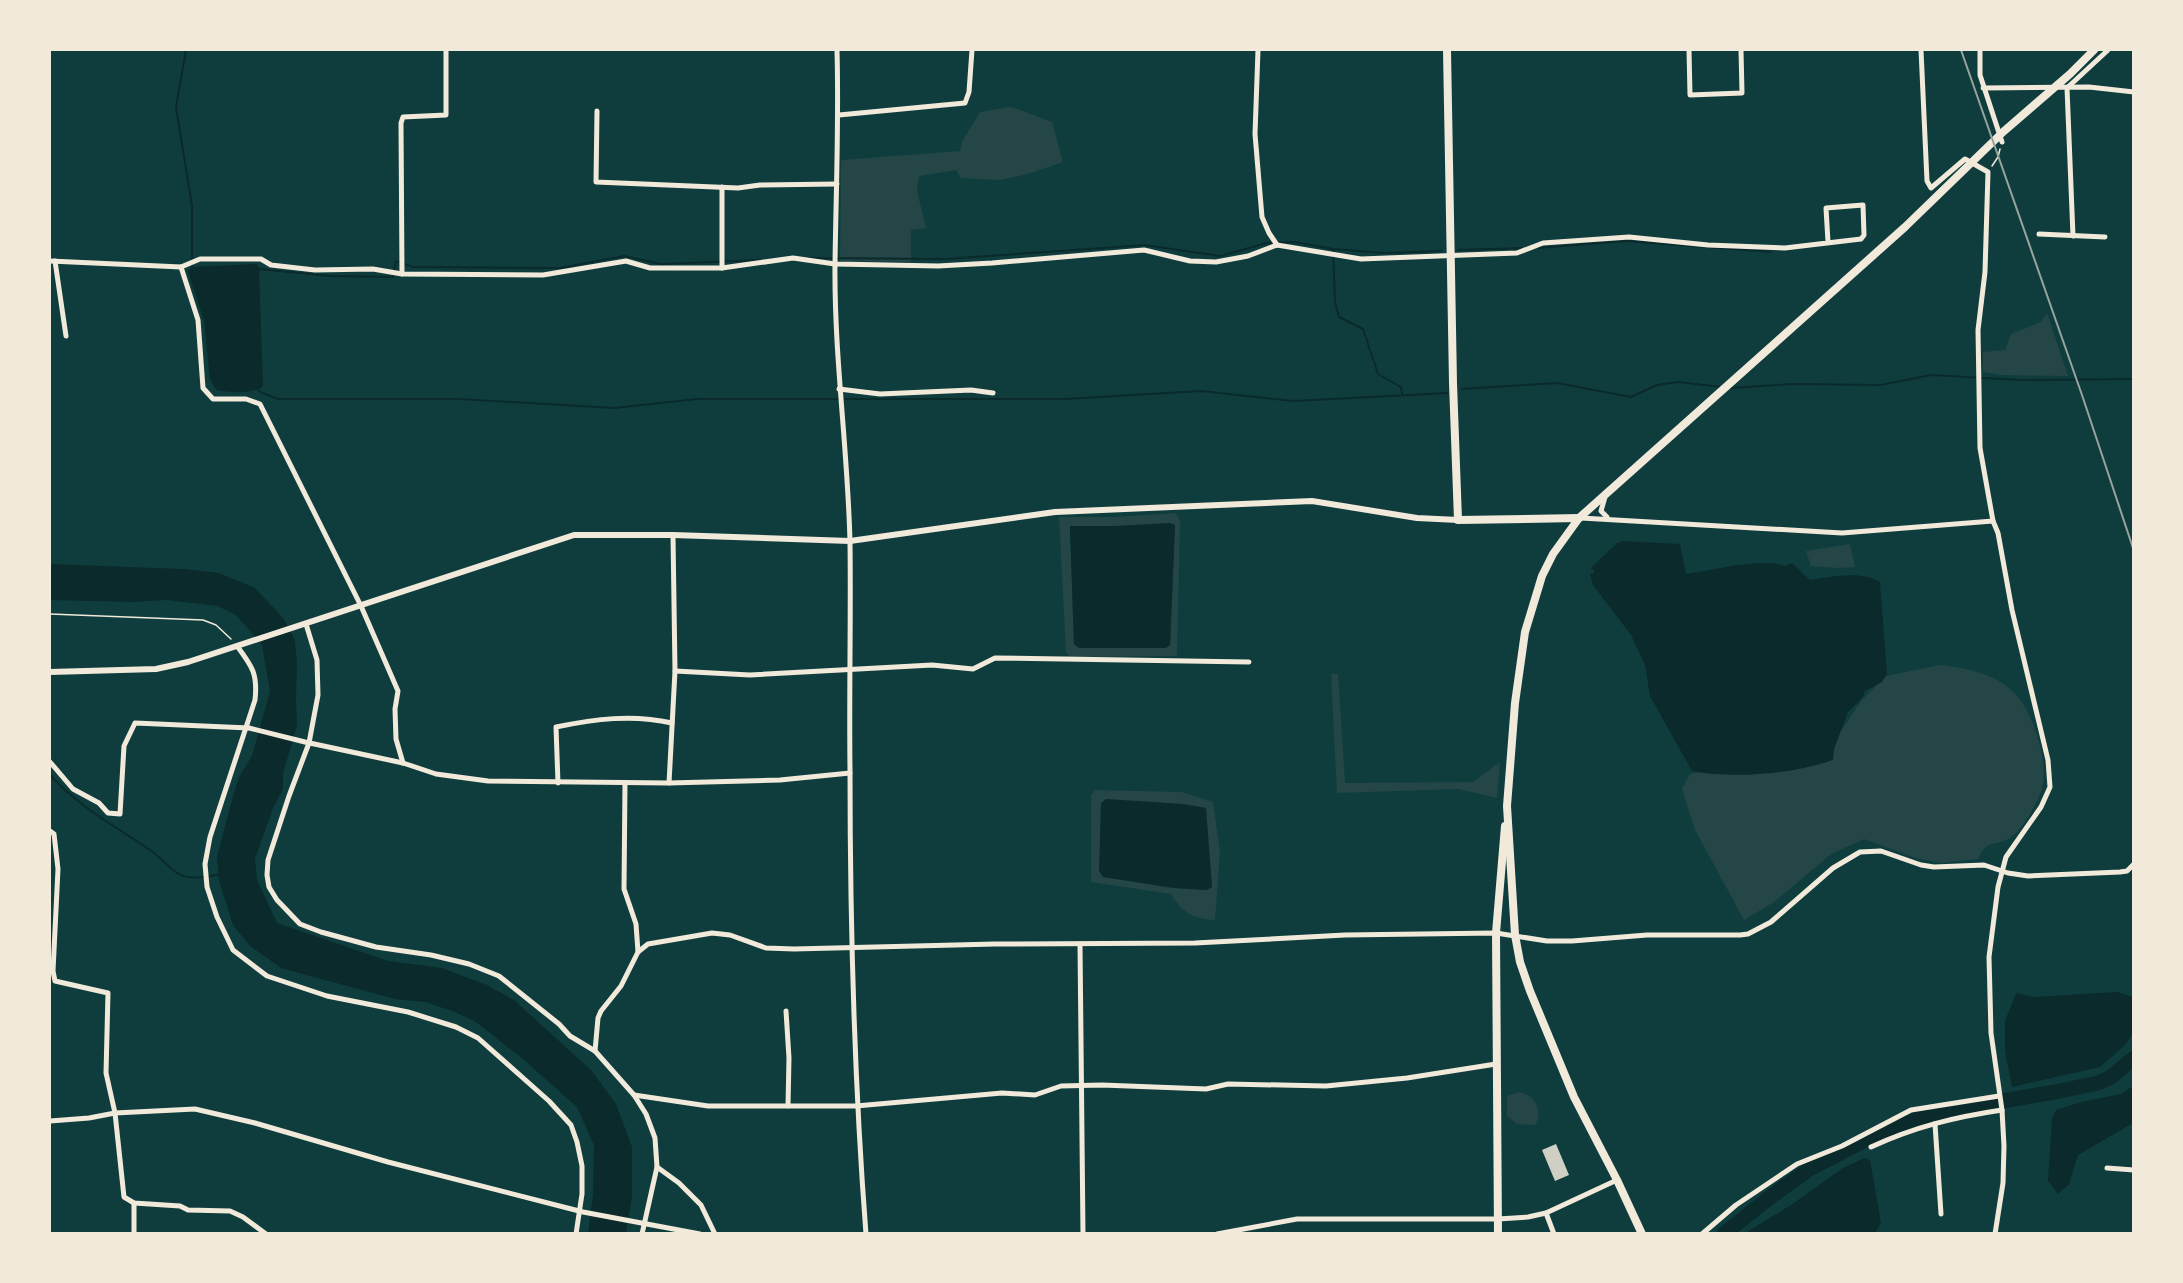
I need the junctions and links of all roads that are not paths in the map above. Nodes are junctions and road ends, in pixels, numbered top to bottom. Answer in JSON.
{"nodes":[{"id":1,"x":446,"y":50,"type":"edge"},
{"id":2,"x":837,"y":50,"type":"edge"},
{"id":3,"x":972,"y":50,"type":"edge"},
{"id":4,"x":1258,"y":50,"type":"edge"},
{"id":5,"x":1447,"y":50,"type":"edge"},
{"id":6,"x":1689,"y":50,"type":"edge"},
{"id":7,"x":1741,"y":50,"type":"edge"},
{"id":8,"x":1921,"y":50,"type":"edge"},
{"id":9,"x":1980,"y":50,"type":"edge"},
{"id":10,"x":2094,"y":50,"type":"edge"},
{"id":11,"x":2108,"y":50,"type":"edge"},
{"id":12,"x":1983,"y":88,"type":"junction"},
{"id":13,"x":2067,"y":88,"type":"junction"},
{"id":14,"x":2133,"y":92,"type":"edge"},
{"id":15,"x":597,"y":111,"type":"dead end"},
{"id":16,"x":838,"y":115,"type":"junction"},
{"id":17,"x":2002,"y":142,"type":"road end"},
{"id":18,"x":837,"y":184,"type":"junction"},
{"id":19,"x":722,"y":187,"type":"junction"},
{"id":20,"x":2040,"y":234,"type":"dead end"},
{"id":21,"x":2073,"y":236,"type":"junction"},
{"id":22,"x":2105,"y":237,"type":"dead end"},
{"id":23,"x":1828,"y":242,"type":"junction"},
{"id":24,"x":1277,"y":245,"type":"junction"},
{"id":25,"x":1451,"y":255,"type":"junction"},
{"id":26,"x":52,"y":261,"type":"edge"},
{"id":27,"x":836,"y":264,"type":"junction"},
{"id":28,"x":181,"y":267,"type":"junction"},
{"id":29,"x":722,"y":268,"type":"junction"},
{"id":30,"x":402,"y":274,"type":"junction"},
{"id":31,"x":66,"y":336,"type":"dead end"},
{"id":32,"x":840,"y":389,"type":"junction"},
{"id":33,"x":993,"y":393,"type":"dead end"},
{"id":34,"x":1608,"y":492,"type":"junction"},
{"id":35,"x":1579,"y":518,"type":"junction"},
{"id":36,"x":1608,"y":518,"type":"junction"},
{"id":37,"x":1458,"y":520,"type":"junction"},
{"id":38,"x":1993,"y":521,"type":"junction"},
{"id":39,"x":673,"y":535,"type":"junction"},
{"id":40,"x":850,"y":540,"type":"junction"},
{"id":41,"x":361,"y":606,"type":"junction"},
{"id":42,"x":303,"y":625,"type":"junction"},
{"id":43,"x":240,"y":645,"type":"junction"},
{"id":44,"x":1250,"y":662,"type":"dead end"},
{"id":45,"x":849,"y":669,"type":"junction"},
{"id":46,"x":675,"y":671,"type":"junction"},
{"id":47,"x":50,"y":672,"type":"edge"},
{"id":48,"x":672,"y":723,"type":"junction"},
{"id":49,"x":247,"y":728,"type":"junction"},
{"id":50,"x":307,"y":743,"type":"junction"},
{"id":51,"x":50,"y":762,"type":"edge"},
{"id":52,"x":403,"y":763,"type":"junction"},
{"id":53,"x":850,"y":773,"type":"junction"},
{"id":54,"x":558,"y":783,"type":"junction"},
{"id":55,"x":626,"y":783,"type":"junction"},
{"id":56,"x":669,"y":783,"type":"junction"},
{"id":57,"x":1507,"y":806,"type":"junction"},
{"id":58,"x":50,"y":831,"type":"edge"},
{"id":59,"x":2133,"y":864,"type":"edge"},
{"id":60,"x":2001,"y":871,"type":"junction"},
{"id":61,"x":1496,"y":933,"type":"junction"},
{"id":62,"x":1515,"y":935,"type":"junction"},
{"id":63,"x":1080,"y":944,"type":"junction"},
{"id":64,"x":852,"y":947,"type":"junction"},
{"id":65,"x":638,"y":952,"type":"junction"},
{"id":66,"x":52,"y":982,"type":"edge"},
{"id":67,"x":786,"y":1011,"type":"dead end"},
{"id":68,"x":595,"y":1051,"type":"junction"},
{"id":69,"x":1496,"y":1064,"type":"junction"},
{"id":70,"x":1082,"y":1085,"type":"junction"},
{"id":71,"x":634,"y":1095,"type":"junction"},
{"id":72,"x":2000,"y":1097,"type":"junction"},
{"id":73,"x":788,"y":1106,"type":"junction"},
{"id":74,"x":856,"y":1106,"type":"junction"},
{"id":75,"x":2002,"y":1109,"type":"junction"},
{"id":76,"x":115,"y":1113,"type":"junction"},
{"id":77,"x":50,"y":1121,"type":"edge"},
{"id":78,"x":1935,"y":1124,"type":"junction"},
{"id":79,"x":1871,"y":1147,"type":"dead end"},
{"id":80,"x":657,"y":1167,"type":"junction"},
{"id":81,"x":2107,"y":1168,"type":"dead end"},
{"id":82,"x":2133,"y":1170,"type":"edge"},
{"id":83,"x":1617,"y":1180,"type":"junction"},
{"id":84,"x":134,"y":1203,"type":"junction"},
{"id":85,"x":581,"y":1211,"type":"junction"},
{"id":86,"x":1546,"y":1213,"type":"junction"},
{"id":87,"x":1941,"y":1214,"type":"dead end"},
{"id":88,"x":1498,"y":1219,"type":"junction"},
{"id":89,"x":640,"y":1223,"type":"junction"},
{"id":90,"x":134,"y":1233,"type":"edge"},
{"id":91,"x":266,"y":1233,"type":"edge"},
{"id":92,"x":576,"y":1233,"type":"edge"},
{"id":93,"x":642,"y":1233,"type":"edge"},
{"id":94,"x":700,"y":1233,"type":"edge"},
{"id":95,"x":715,"y":1233,"type":"edge"},
{"id":96,"x":866,"y":1233,"type":"edge"},
{"id":97,"x":1083,"y":1233,"type":"edge"},
{"id":98,"x":1217,"y":1233,"type":"edge"},
{"id":99,"x":1498,"y":1233,"type":"edge"},
{"id":100,"x":1554,"y":1233,"type":"edge"},
{"id":101,"x":1642,"y":1233,"type":"edge"},
{"id":102,"x":1702,"y":1233,"type":"edge"},
{"id":103,"x":1995,"y":1233,"type":"edge"}],
"edges":[{"from":1,"to":30,"type":"street"},
{"from":2,"to":16,"type":"street"},
{"from":3,"to":16,"type":"street"},
{"from":4,"to":24,"type":"street"},
{"from":5,"to":25,"type":"main road"},
{"from":6,"to":7,"type":"street"},
{"from":8,"to":38,"type":"street"},
{"from":9,"to":12,"type":"street"},
{"from":10,"to":34,"type":"main road"},
{"from":11,"to":13,"type":"street"},
{"from":12,"to":13,"type":"street"},
{"from":12,"to":17,"type":"street"},
{"from":13,"to":14,"type":"street"},
{"from":13,"to":21,"type":"street"},
{"from":15,"to":19,"type":"street"},
{"from":16,"to":18,"type":"street"},
{"from":18,"to":19,"type":"street"},
{"from":18,"to":27,"type":"street"},
{"from":19,"to":29,"type":"street"},
{"from":20,"to":21,"type":"street"},
{"from":21,"to":22,"type":"street"},
{"from":23,"to":23,"type":"street"},
{"from":23,"to":25,"type":"street"},
{"from":24,"to":25,"type":"street"},
{"from":24,"to":27,"type":"street"},
{"from":25,"to":37,"type":"main road"},
{"from":26,"to":28,"type":"street"},
{"from":26,"to":31,"type":"street"},
{"from":27,"to":29,"type":"street"},
{"from":27,"to":32,"type":"street"},
{"from":28,"to":30,"type":"street"},
{"from":28,"to":41,"type":"street"},
{"from":29,"to":30,"type":"street"},
{"from":32,"to":33,"type":"street"},
{"from":32,"to":40,"type":"street"},
{"from":34,"to":35,"type":"main road"},
{"from":34,"to":36,"type":"street"},
{"from":35,"to":36,"type":"street"},
{"from":35,"to":37,"type":"main road"},
{"from":35,"to":57,"type":"main road"},
{"from":36,"to":38,"type":"street"},
{"from":37,"to":40,"type":"street"},
{"from":38,"to":60,"type":"street"},
{"from":39,"to":40,"type":"street"},
{"from":39,"to":41,"type":"street"},
{"from":39,"to":46,"type":"street"},
{"from":40,"to":45,"type":"street"},
{"from":41,"to":42,"type":"street"},
{"from":41,"to":52,"type":"street"},
{"from":42,"to":43,"type":"street"},
{"from":42,"to":50,"type":"street"},
{"from":43,"to":47,"type":"street"},
{"from":43,"to":49,"type":"street"},
{"from":44,"to":45,"type":"street"},
{"from":45,"to":46,"type":"street"},
{"from":45,"to":53,"type":"street"},
{"from":46,"to":48,"type":"street"},
{"from":48,"to":54,"type":"street"},
{"from":48,"to":56,"type":"street"},
{"from":49,"to":50,"type":"street"},
{"from":49,"to":51,"type":"street"},
{"from":49,"to":85,"type":"street"},
{"from":50,"to":52,"type":"street"},
{"from":50,"to":68,"type":"street"},
{"from":52,"to":54,"type":"street"},
{"from":53,"to":56,"type":"street"},
{"from":53,"to":64,"type":"street"},
{"from":54,"to":55,"type":"street"},
{"from":55,"to":56,"type":"street"},
{"from":55,"to":65,"type":"street"},
{"from":57,"to":61,"type":"main road"},
{"from":57,"to":62,"type":"main road"},
{"from":58,"to":66,"type":"street"},
{"from":59,"to":60,"type":"street"},
{"from":60,"to":62,"type":"street"},
{"from":60,"to":72,"type":"street"},
{"from":61,"to":62,"type":"street"},
{"from":61,"to":63,"type":"street"},
{"from":61,"to":69,"type":"main road"},
{"from":62,"to":83,"type":"main road"},
{"from":63,"to":64,"type":"street"},
{"from":63,"to":70,"type":"street"},
{"from":64,"to":65,"type":"street"},
{"from":64,"to":74,"type":"street"},
{"from":65,"to":68,"type":"street"},
{"from":66,"to":76,"type":"street"},
{"from":67,"to":73,"type":"street"},
{"from":68,"to":71,"type":"street"},
{"from":69,"to":70,"type":"street"},
{"from":69,"to":88,"type":"main road"},
{"from":70,"to":74,"type":"street"},
{"from":70,"to":97,"type":"street"},
{"from":71,"to":73,"type":"street"},
{"from":71,"to":80,"type":"street"},
{"from":72,"to":75,"type":"street"},
{"from":72,"to":102,"type":"street"},
{"from":73,"to":74,"type":"street"},
{"from":74,"to":96,"type":"street"},
{"from":75,"to":78,"type":"street"},
{"from":75,"to":103,"type":"street"},
{"from":76,"to":77,"type":"street"},
{"from":76,"to":84,"type":"street"},
{"from":76,"to":85,"type":"street"},
{"from":78,"to":79,"type":"street"},
{"from":78,"to":87,"type":"street"},
{"from":80,"to":89,"type":"street"},
{"from":80,"to":95,"type":"street"},
{"from":81,"to":82,"type":"street"},
{"from":83,"to":86,"type":"street"},
{"from":83,"to":101,"type":"main road"},
{"from":84,"to":90,"type":"street"},
{"from":84,"to":91,"type":"street"},
{"from":85,"to":89,"type":"street"},
{"from":85,"to":92,"type":"street"},
{"from":86,"to":88,"type":"street"},
{"from":86,"to":100,"type":"street"},
{"from":88,"to":98,"type":"street"},
{"from":88,"to":99,"type":"main road"},
{"from":89,"to":93,"type":"street"},
{"from":89,"to":94,"type":"street"}]}
